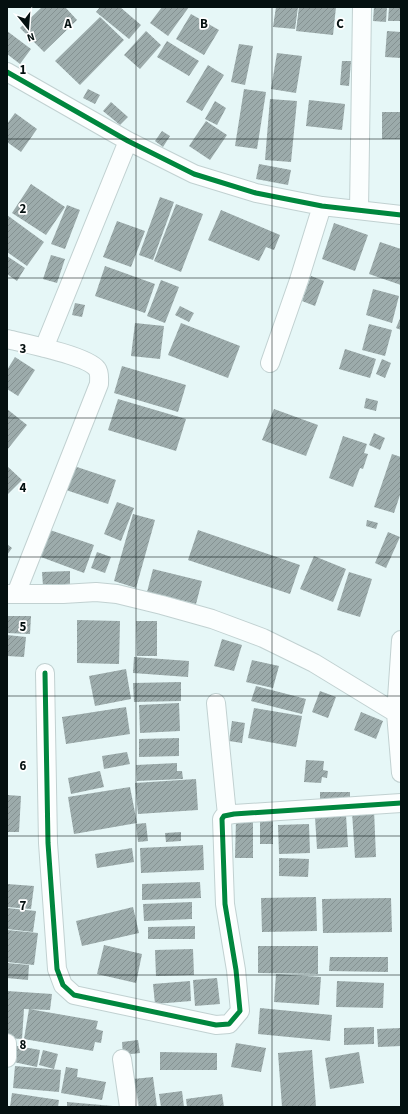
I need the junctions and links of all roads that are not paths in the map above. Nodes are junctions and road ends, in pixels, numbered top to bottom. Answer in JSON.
{"nodes":[{"id":1,"x":362,"y":7,"type":"edge"},
{"id":2,"x":7,"y":72,"type":"edge"},
{"id":3,"x":128,"y":141,"type":"junction"},
{"id":4,"x":322,"y":206,"type":"junction"},
{"id":5,"x":359,"y":210,"type":"junction"},
{"id":6,"x":401,"y":215,"type":"edge"},
{"id":7,"x":7,"y":339,"type":"edge"},
{"id":8,"x":44,"y":348,"type":"junction"},
{"id":9,"x":270,"y":363,"type":"dead end"},
{"id":10,"x":11,"y":594,"type":"edge"},
{"id":11,"x":401,"y":640,"type":"edge"},
{"id":12,"x":45,"y":673,"type":"dead end"},
{"id":13,"x":216,"y":702,"type":"dead end"},
{"id":14,"x":396,"y":713,"type":"junction"},
{"id":15,"x":401,"y":773,"type":"edge"},
{"id":16,"x":401,"y":803,"type":"edge"},
{"id":17,"x":227,"y":815,"type":"junction"},
{"id":18,"x":8,"y":1044,"type":"edge"},
{"id":19,"x":7,"y":1058,"type":"edge"},
{"id":20,"x":122,"y":1059,"type":"dead end"},
{"id":21,"x":129,"y":1107,"type":"edge"}],
"edges":[{"from":1,"to":5,"type":"street"},
{"from":2,"to":3,"type":"street"},
{"from":3,"to":4,"type":"street"},
{"from":3,"to":8,"type":"street"},
{"from":4,"to":5,"type":"street"},
{"from":4,"to":9,"type":"street"},
{"from":5,"to":6,"type":"street"},
{"from":7,"to":8,"type":"street"},
{"from":8,"to":10,"type":"street"},
{"from":10,"to":14,"type":"street"},
{"from":11,"to":14,"type":"street"},
{"from":12,"to":17,"type":"street"},
{"from":13,"to":17,"type":"street"},
{"from":14,"to":15,"type":"street"},
{"from":16,"to":17,"type":"street"},
{"from":18,"to":19,"type":"street"},
{"from":20,"to":21,"type":"street"}]}
